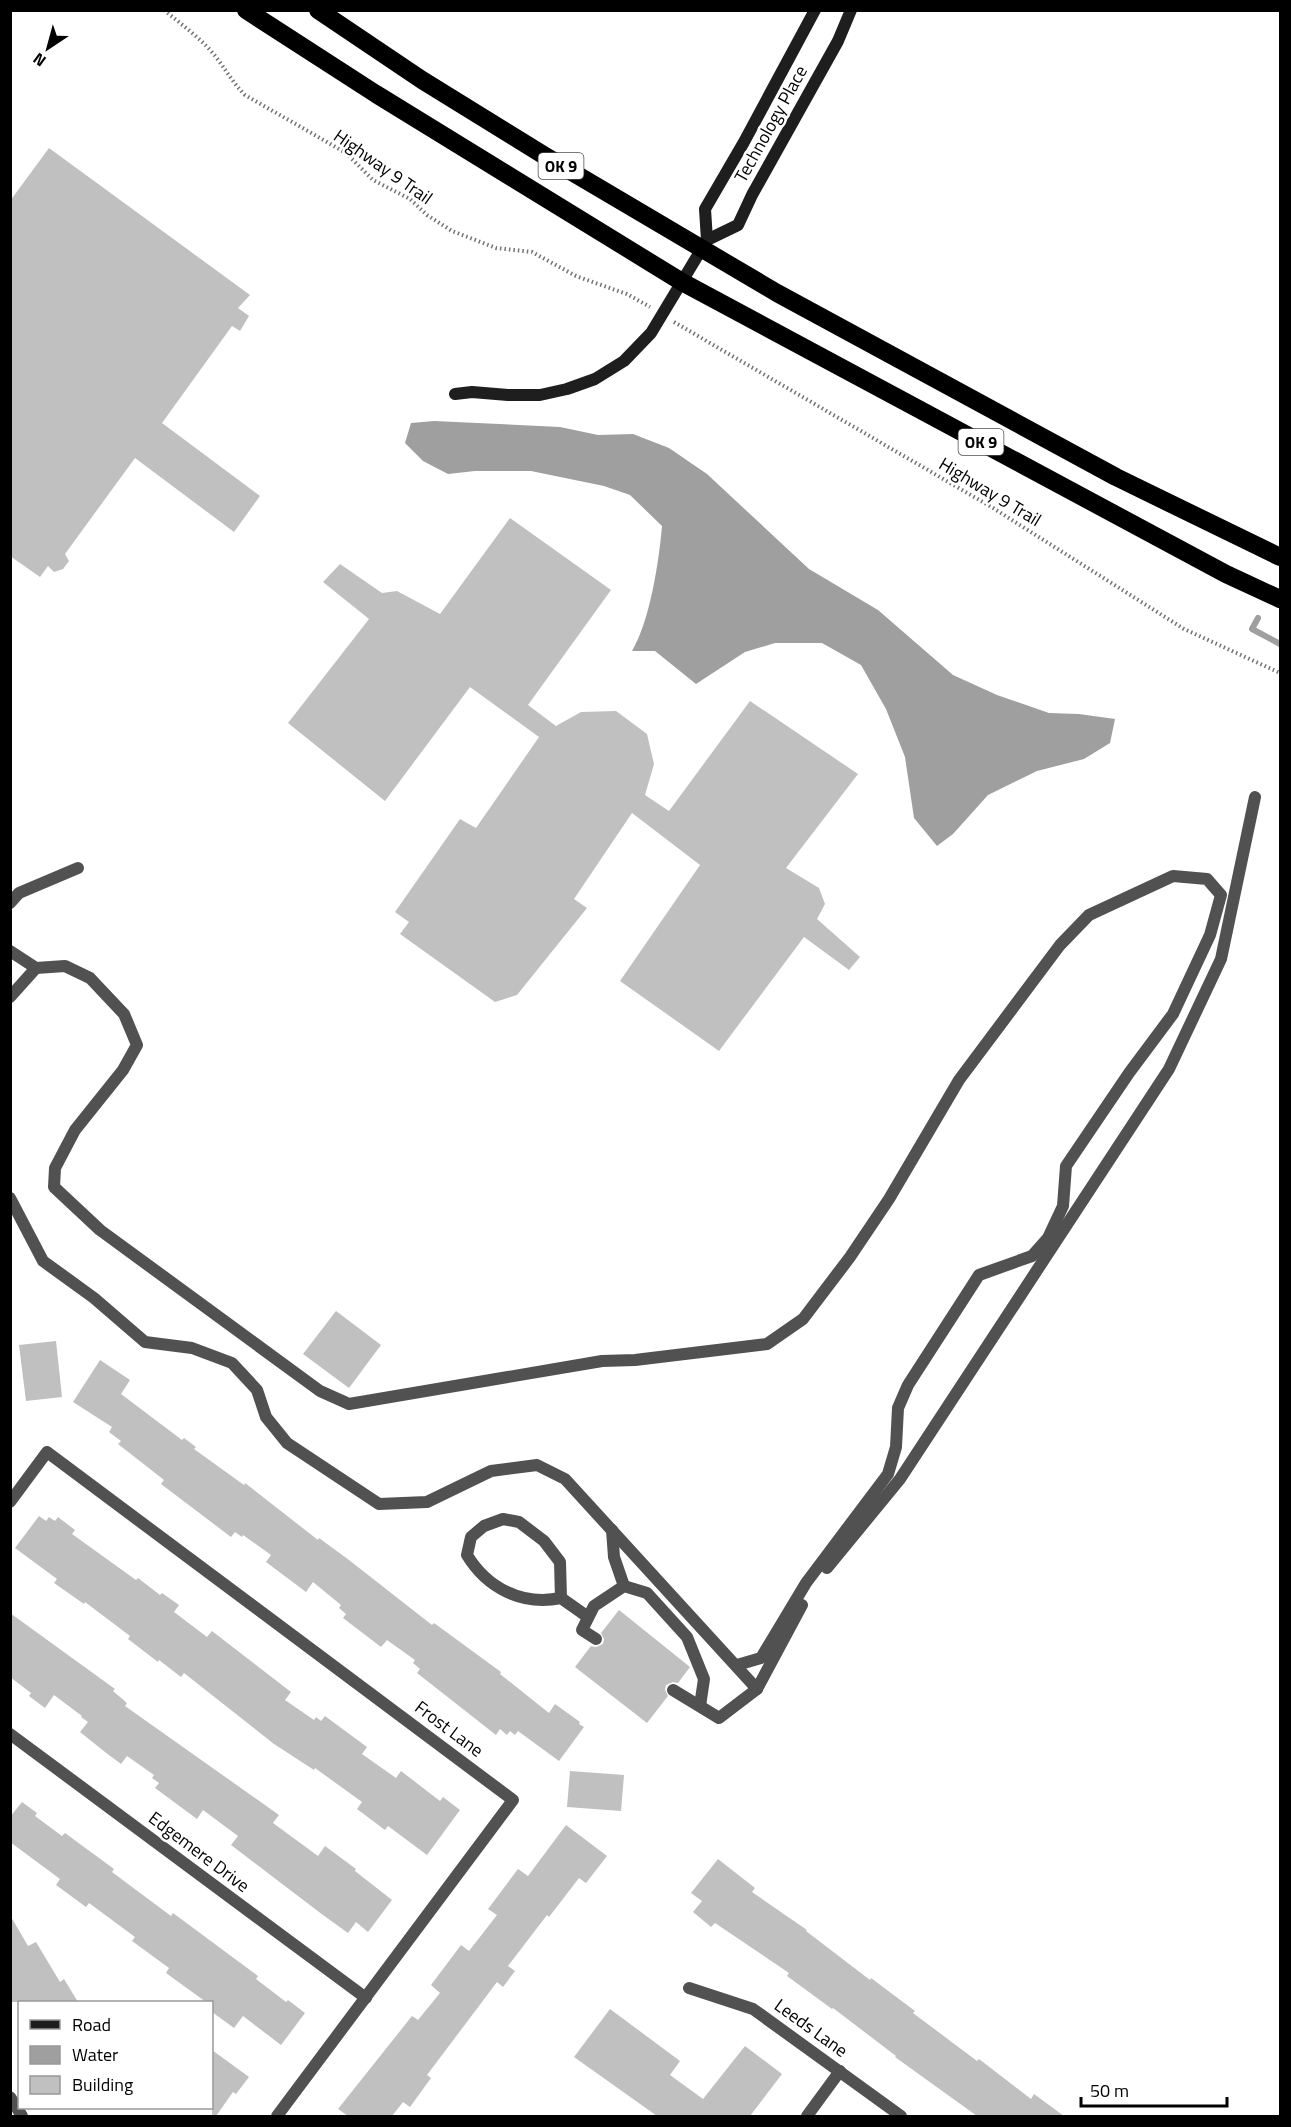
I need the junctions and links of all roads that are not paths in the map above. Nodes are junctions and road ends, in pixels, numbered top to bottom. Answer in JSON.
{"nodes":[{"id":1,"x":246,"y":10,"type":"edge"},
{"id":2,"x":318,"y":10,"type":"edge"},
{"id":3,"x":814,"y":10,"type":"edge"},
{"id":4,"x":851,"y":10,"type":"edge"},
{"id":5,"x":705,"y":244,"type":"junction"},
{"id":6,"x":682,"y":282,"type":"junction"},
{"id":7,"x":455,"y":394,"type":"dead end"},
{"id":8,"x":1281,"y":557,"type":"edge"},
{"id":9,"x":1281,"y":599,"type":"edge"},
{"id":10,"x":1255,"y":797,"type":"dead end"},
{"id":11,"x":78,"y":868,"type":"dead end"},
{"id":12,"x":10,"y":903,"type":"edge"},
{"id":13,"x":10,"y":951,"type":"edge"},
{"id":14,"x":36,"y":968,"type":"junction"},
{"id":15,"x":10,"y":997,"type":"edge"},
{"id":16,"x":10,"y":1198,"type":"edge"},
{"id":17,"x":10,"y":1502,"type":"edge"},
{"id":18,"x":612,"y":1530,"type":"junction"},
{"id":19,"x":624,"y":1586,"type":"junction"},
{"id":20,"x":561,"y":1598,"type":"junction"},
{"id":21,"x":588,"y":1617,"type":"junction"},
{"id":22,"x":596,"y":1639,"type":"dead end"},
{"id":23,"x":737,"y":1665,"type":"junction"},
{"id":24,"x":757,"y":1689,"type":"junction"},
{"id":25,"x":673,"y":1690,"type":"dead end"},
{"id":26,"x":700,"y":1706,"type":"junction"},
{"id":27,"x":10,"y":1734,"type":"edge"},
{"id":28,"x":689,"y":1988,"type":"dead end"},
{"id":29,"x":366,"y":1998,"type":"junction"},
{"id":30,"x":840,"y":2071,"type":"junction"},
{"id":31,"x":10,"y":2097,"type":"edge"},
{"id":32,"x":22,"y":2116,"type":"edge"},
{"id":33,"x":277,"y":2116,"type":"edge"},
{"id":34,"x":807,"y":2116,"type":"edge"},
{"id":35,"x":901,"y":2116,"type":"edge"}],
"edges":[{"from":1,"to":6,"type":"highway","number":"OK 9"},
{"from":2,"to":5,"type":"highway","number":"OK 9"},
{"from":3,"to":5,"type":"street","name":"Technology Place"},
{"from":4,"to":5,"type":"street","name":"Technology Place"},
{"from":5,"to":6,"type":"street"},
{"from":5,"to":8,"type":"highway","number":"OK 9"},
{"from":6,"to":7,"type":"street"},
{"from":6,"to":9,"type":"highway","number":"OK 9"},
{"from":10,"to":24,"type":"street"},
{"from":11,"to":12,"type":"street"},
{"from":13,"to":14,"type":"street"},
{"from":14,"to":15,"type":"street"},
{"from":14,"to":23,"type":"street"},
{"from":16,"to":18,"type":"street"},
{"from":17,"to":29,"type":"street","name":"Frost Lane"},
{"from":18,"to":19,"type":"street"},
{"from":18,"to":23,"type":"street"},
{"from":19,"to":21,"type":"street"},
{"from":19,"to":26,"type":"street"},
{"from":20,"to":20,"type":"street"},
{"from":20,"to":21,"type":"street"},
{"from":21,"to":22,"type":"street"},
{"from":23,"to":24,"type":"street"},
{"from":24,"to":26,"type":"street"},
{"from":25,"to":26,"type":"street"},
{"from":27,"to":29,"type":"street","name":"Edgemere Drive"},
{"from":28,"to":30,"type":"street","name":"Leeds Lane"},
{"from":29,"to":33,"type":"street","name":"Frost Lane"},
{"from":30,"to":34,"type":"street"},
{"from":30,"to":35,"type":"street","name":"Leeds Lane"},
{"from":31,"to":32,"type":"street"}]}
